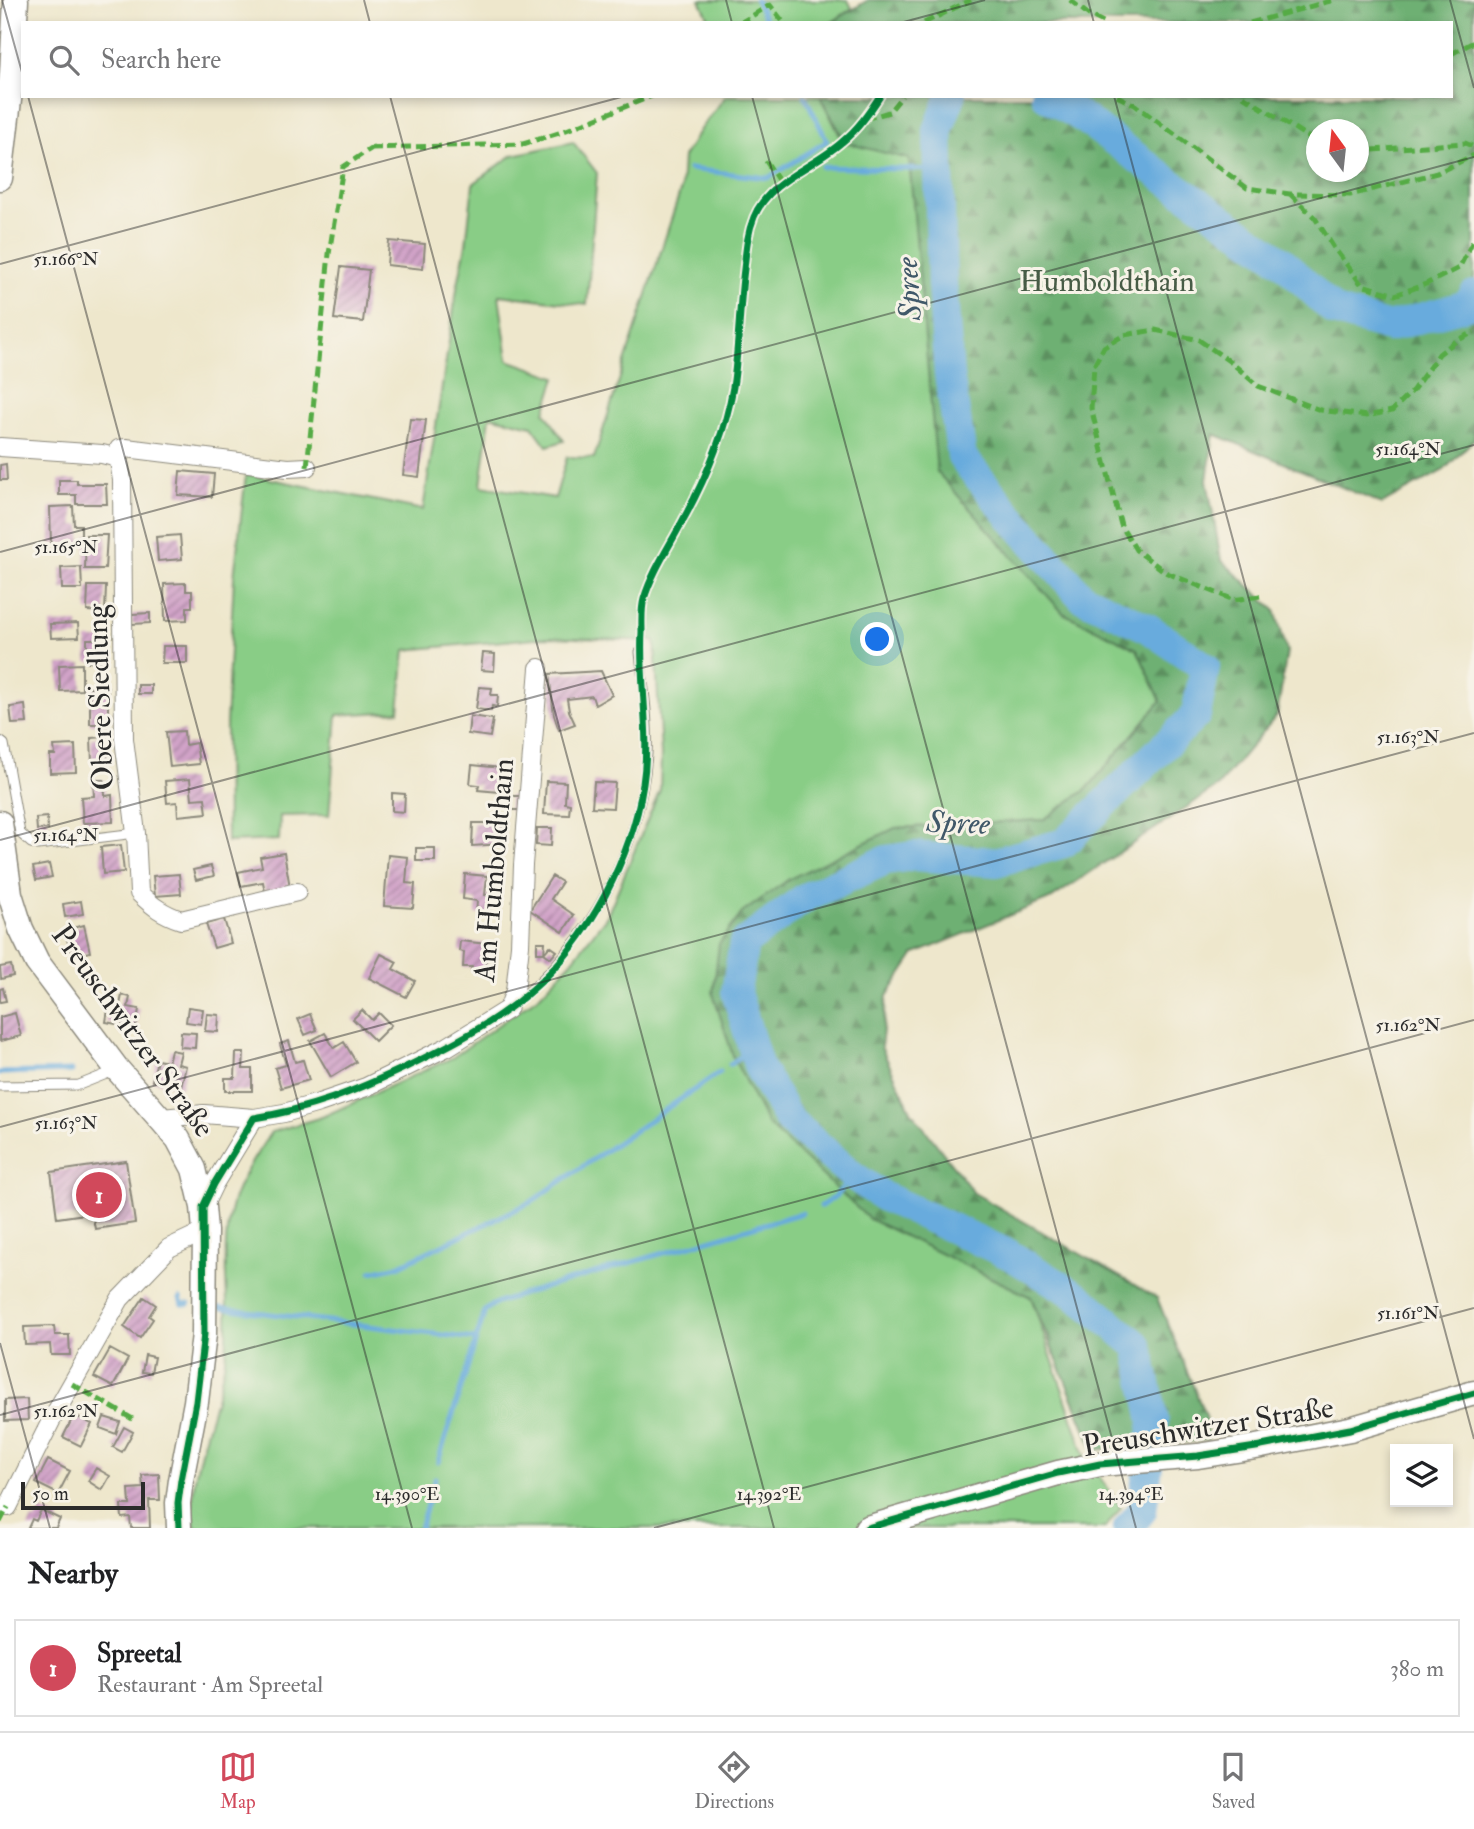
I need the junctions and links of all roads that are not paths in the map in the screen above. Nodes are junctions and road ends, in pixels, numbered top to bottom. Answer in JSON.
{"nodes":[{"id":1,"x":16,"y":0,"type":"edge"},
{"id":2,"x":0,"y":178,"type":"edge"},
{"id":3,"x":0,"y":447,"type":"edge"},
{"id":4,"x":114,"y":457,"type":"junction"},
{"id":5,"x":307,"y":467,"type":"dead end"},
{"id":6,"x":640,"y":652,"type":"dead end"},
{"id":7,"x":539,"y":668,"type":"dead end"},
{"id":8,"x":0,"y":741,"type":"edge"},
{"id":9,"x":0,"y":823,"type":"edge"},
{"id":10,"x":136,"y":834,"type":"junction"},
{"id":11,"x":297,"y":892,"type":"dead end"},
{"id":12,"x":508,"y":1009,"type":"junction"},
{"id":13,"x":117,"y":1069,"type":"junction"},
{"id":14,"x":0,"y":1086,"type":"edge"},
{"id":15,"x":162,"y":1118,"type":"junction"},
{"id":16,"x":254,"y":1118,"type":"junction"},
{"id":17,"x":204,"y":1207,"type":"junction"},
{"id":18,"x":205,"y":1231,"type":"junction"},
{"id":19,"x":1474,"y":1393,"type":"edge"},
{"id":20,"x":8,"y":1507,"type":"dead end"},
{"id":21,"x":180,"y":1528,"type":"edge"},
{"id":22,"x":867,"y":1528,"type":"edge"}],
"edges":[{"from":1,"to":2,"type":"street"},
{"from":3,"to":4,"type":"street"},
{"from":4,"to":5,"type":"street"},
{"from":4,"to":10,"type":"street","name":"Obere Siedlung"},
{"from":6,"to":12,"type":"lane"},
{"from":7,"to":12,"type":"street","name":"Am Humboldthain"},
{"from":8,"to":10,"type":"lane"},
{"from":9,"to":13,"type":"street","name":"Preuschwitzer Straße"},
{"from":10,"to":11,"type":"street","name":"Obere Siedlung"},
{"from":12,"to":16,"type":"street","name":"Am Humboldthain"},
{"from":13,"to":14,"type":"lane"},
{"from":13,"to":15,"type":"street","name":"Preuschwitzer Straße"},
{"from":15,"to":16,"type":"street","name":"Am Humboldthain"},
{"from":15,"to":17,"type":"street","name":"Preuschwitzer Straße"},
{"from":16,"to":17,"type":"street"},
{"from":17,"to":18,"type":"street","name":"Preuschwitzer Straße"},
{"from":18,"to":20,"type":"street"},
{"from":18,"to":21,"type":"street","name":"Preuschwitzer Straße"},
{"from":19,"to":22,"type":"street","name":"Preuschwitzer Straße"}]}
